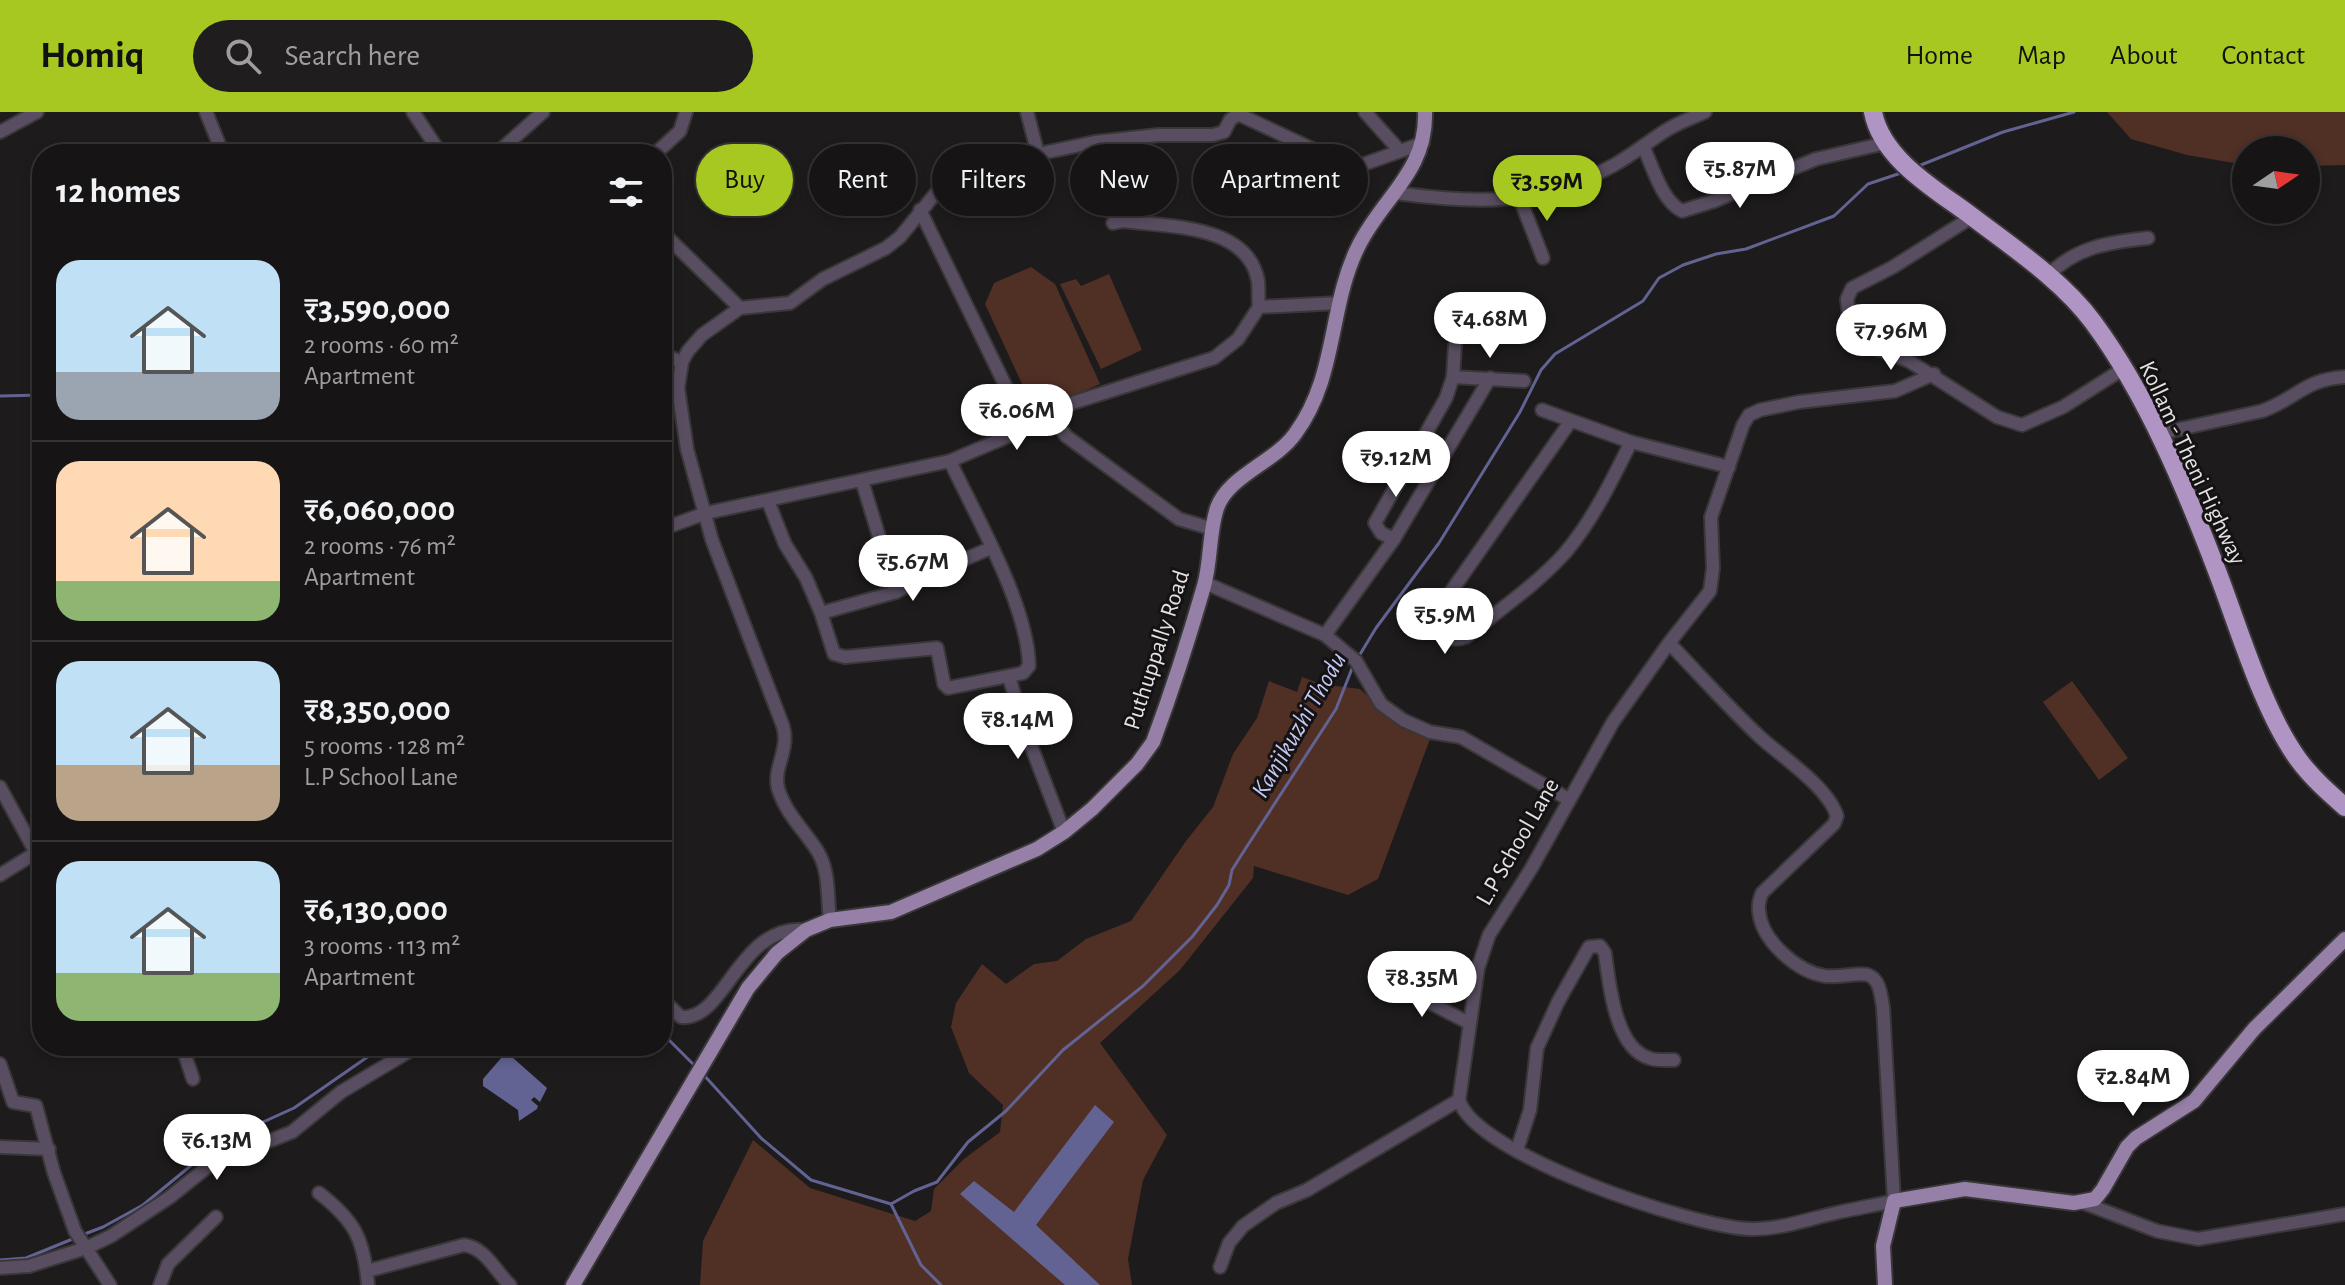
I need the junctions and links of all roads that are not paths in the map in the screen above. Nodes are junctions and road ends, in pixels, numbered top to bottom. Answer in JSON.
{"nodes":[{"id":1,"x":37,"y":112,"type":"edge"},
{"id":2,"x":206,"y":112,"type":"edge"},
{"id":3,"x":413,"y":112,"type":"edge"},
{"id":4,"x":543,"y":112,"type":"edge"},
{"id":5,"x":686,"y":112,"type":"edge"},
{"id":6,"x":1027,"y":112,"type":"edge"},
{"id":7,"x":1365,"y":112,"type":"edge"},
{"id":8,"x":1425,"y":112,"type":"edge"},
{"id":9,"x":1705,"y":112,"type":"edge"},
{"id":10,"x":1873,"y":112,"type":"edge"},
{"id":11,"x":1238,"y":113,"type":"edge"},
{"id":12,"x":0,"y":132,"type":"edge"},
{"id":13,"x":1423,"y":143,"type":"junction"},
{"id":14,"x":1886,"y":143,"type":"junction"},
{"id":15,"x":219,"y":144,"type":"edge"},
{"id":16,"x":434,"y":144,"type":"edge"},
{"id":17,"x":507,"y":144,"type":"edge"},
{"id":18,"x":666,"y":144,"type":"edge"},
{"id":19,"x":1035,"y":144,"type":"edge"},
{"id":20,"x":1643,"y":146,"type":"junction"},
{"id":21,"x":1399,"y":150,"type":"junction"},
{"id":22,"x":1054,"y":151,"type":"edge"},
{"id":23,"x":1396,"y":193,"type":"junction"},
{"id":24,"x":932,"y":197,"type":"edge"},
{"id":25,"x":1520,"y":199,"type":"junction"},
{"id":26,"x":920,"y":210,"type":"junction"},
{"id":27,"x":1972,"y":217,"type":"junction"},
{"id":28,"x":1113,"y":223,"type":"dead end"},
{"id":29,"x":2148,"y":238,"type":"dead end"},
{"id":30,"x":672,"y":242,"type":"edge"},
{"id":31,"x":1543,"y":258,"type":"dead end"},
{"id":32,"x":2047,"y":277,"type":"junction"},
{"id":33,"x":1339,"y":303,"type":"junction"},
{"id":34,"x":1259,"y":307,"type":"junction"},
{"id":35,"x":740,"y":308,"type":"junction"},
{"id":36,"x":1455,"y":345,"type":"dead end"},
{"id":37,"x":672,"y":358,"type":"edge"},
{"id":38,"x":682,"y":362,"type":"junction"},
{"id":39,"x":2123,"y":369,"type":"junction"},
{"id":40,"x":1934,"y":374,"type":"junction"},
{"id":41,"x":1453,"y":377,"type":"junction"},
{"id":42,"x":2345,"y":377,"type":"edge"},
{"id":43,"x":1490,"y":378,"type":"junction"},
{"id":44,"x":1524,"y":381,"type":"dead end"},
{"id":45,"x":1542,"y":410,"type":"dead end"},
{"id":46,"x":1053,"y":417,"type":"junction"},
{"id":47,"x":1570,"y":422,"type":"junction"},
{"id":48,"x":1026,"y":428,"type":"junction"},
{"id":49,"x":2157,"y":434,"type":"junction"},
{"id":50,"x":1631,"y":442,"type":"junction"},
{"id":51,"x":950,"y":461,"type":"junction"},
{"id":52,"x":1729,"y":467,"type":"junction"},
{"id":53,"x":862,"y":481,"type":"junction"},
{"id":54,"x":768,"y":501,"type":"junction"},
{"id":55,"x":706,"y":513,"type":"junction"},
{"id":56,"x":672,"y":525,"type":"edge"},
{"id":57,"x":1213,"y":529,"type":"junction"},
{"id":58,"x":1394,"y":539,"type":"junction"},
{"id":59,"x":991,"y":548,"type":"junction"},
{"id":60,"x":1205,"y":583,"type":"junction"},
{"id":61,"x":896,"y":592,"type":"junction"},
{"id":62,"x":821,"y":613,"type":"junction"},
{"id":63,"x":1325,"y":635,"type":"junction"},
{"id":64,"x":1669,"y":643,"type":"junction"},
{"id":65,"x":1009,"y":677,"type":"junction"},
{"id":66,"x":0,"y":787,"type":"edge"},
{"id":67,"x":1568,"y":799,"type":"junction"},
{"id":68,"x":2345,"y":807,"type":"edge"},
{"id":69,"x":1064,"y":832,"type":"junction"},
{"id":70,"x":32,"y":840,"type":"edge"},
{"id":71,"x":32,"y":855,"type":"edge"},
{"id":72,"x":0,"y":875,"type":"edge"},
{"id":73,"x":830,"y":920,"type":"junction"},
{"id":74,"x":806,"y":930,"type":"junction"},
{"id":75,"x":2345,"y":939,"type":"edge"},
{"id":76,"x":1392,"y":983,"type":"dead end"},
{"id":77,"x":672,"y":1008,"type":"edge"},
{"id":78,"x":1469,"y":1023,"type":"junction"},
{"id":79,"x":185,"y":1056,"type":"edge"},
{"id":80,"x":401,"y":1056,"type":"edge"},
{"id":81,"x":1674,"y":1060,"type":"dead end"},
{"id":82,"x":0,"y":1064,"type":"edge"},
{"id":83,"x":193,"y":1079,"type":"dead end"},
{"id":84,"x":1459,"y":1100,"type":"junction"},
{"id":85,"x":0,"y":1147,"type":"edge"},
{"id":86,"x":49,"y":1149,"type":"junction"},
{"id":87,"x":1517,"y":1150,"type":"junction"},
{"id":88,"x":319,"y":1193,"type":"dead end"},
{"id":89,"x":1894,"y":1201,"type":"junction"},
{"id":90,"x":2084,"y":1203,"type":"junction"},
{"id":91,"x":2345,"y":1214,"type":"edge"},
{"id":92,"x":216,"y":1217,"type":"dead end"},
{"id":93,"x":84,"y":1245,"type":"junction"},
{"id":94,"x":1220,"y":1267,"type":"dead end"},
{"id":95,"x":0,"y":1268,"type":"edge"},
{"id":96,"x":367,"y":1271,"type":"junction"},
{"id":97,"x":110,"y":1285,"type":"edge"},
{"id":98,"x":160,"y":1285,"type":"edge"},
{"id":99,"x":368,"y":1285,"type":"edge"},
{"id":100,"x":510,"y":1285,"type":"edge"},
{"id":101,"x":573,"y":1285,"type":"edge"},
{"id":102,"x":1885,"y":1285,"type":"edge"}],
"edges":[{"from":1,"to":12,"type":"street"},
{"from":2,"to":15,"type":"street"},
{"from":3,"to":16,"type":"street"},
{"from":4,"to":17,"type":"street"},
{"from":5,"to":18,"type":"street"},
{"from":6,"to":19,"type":"street"},
{"from":7,"to":21,"type":"street"},
{"from":8,"to":13,"type":"main road","name":"Puthuppally Road"},
{"from":9,"to":20,"type":"street"},
{"from":10,"to":14,"type":"highway","name":"Kollam - Theni Highway"},
{"from":11,"to":21,"type":"street"},
{"from":11,"to":22,"type":"street"},
{"from":13,"to":21,"type":"street"},
{"from":13,"to":23,"type":"main road","name":"Puthuppally Road"},
{"from":14,"to":20,"type":"street"},
{"from":14,"to":27,"type":"highway","name":"Kollam - Theni Highway"},
{"from":20,"to":25,"type":"street"},
{"from":23,"to":25,"type":"street"},
{"from":23,"to":33,"type":"main road","name":"Puthuppally Road"},
{"from":24,"to":26,"type":"street"},
{"from":25,"to":31,"type":"street"},
{"from":26,"to":35,"type":"street"},
{"from":26,"to":48,"type":"street"},
{"from":27,"to":32,"type":"highway","name":"Kollam - Theni Highway"},
{"from":27,"to":40,"type":"street"},
{"from":28,"to":34,"type":"street"},
{"from":29,"to":32,"type":"street"},
{"from":30,"to":35,"type":"street"},
{"from":32,"to":39,"type":"highway","name":"Kollam - Theni Highway"},
{"from":33,"to":34,"type":"street"},
{"from":33,"to":57,"type":"main road","name":"Puthuppally Road"},
{"from":34,"to":46,"type":"street"},
{"from":35,"to":38,"type":"street"},
{"from":36,"to":41,"type":"street"},
{"from":37,"to":38,"type":"street"},
{"from":38,"to":55,"type":"street"},
{"from":39,"to":40,"type":"street"},
{"from":39,"to":49,"type":"highway","name":"Kollam - Theni Highway"},
{"from":40,"to":52,"type":"street","name":"L.P School Lane"},
{"from":41,"to":43,"type":"street"},
{"from":41,"to":58,"type":"street"},
{"from":42,"to":49,"type":"street"},
{"from":43,"to":44,"type":"street"},
{"from":43,"to":58,"type":"street"},
{"from":45,"to":47,"type":"street"},
{"from":46,"to":48,"type":"street"},
{"from":46,"to":57,"type":"street"},
{"from":47,"to":50,"type":"street"},
{"from":47,"to":50,"type":"street"},
{"from":48,"to":51,"type":"street"},
{"from":49,"to":68,"type":"highway","name":"Kollam - Theni Highway"},
{"from":50,"to":52,"type":"street"},
{"from":51,"to":53,"type":"street"},
{"from":51,"to":59,"type":"street"},
{"from":52,"to":64,"type":"street","name":"L.P School Lane"},
{"from":53,"to":54,"type":"street"},
{"from":53,"to":61,"type":"street"},
{"from":54,"to":55,"type":"street"},
{"from":54,"to":62,"type":"street"},
{"from":55,"to":56,"type":"street"},
{"from":55,"to":73,"type":"street"},
{"from":57,"to":60,"type":"main road","name":"Puthuppally Road"},
{"from":58,"to":63,"type":"street"},
{"from":59,"to":61,"type":"street"},
{"from":59,"to":65,"type":"street"},
{"from":60,"to":63,"type":"street"},
{"from":60,"to":69,"type":"main road","name":"Puthuppally Road"},
{"from":61,"to":62,"type":"street"},
{"from":62,"to":65,"type":"street"},
{"from":63,"to":67,"type":"street"},
{"from":64,"to":67,"type":"street","name":"L.P School Lane"},
{"from":64,"to":89,"type":"street"},
{"from":65,"to":69,"type":"street"},
{"from":66,"to":70,"type":"street"},
{"from":67,"to":78,"type":"street","name":"L.P School Lane"},
{"from":69,"to":73,"type":"main road","name":"Puthuppally Road"},
{"from":71,"to":72,"type":"street"},
{"from":73,"to":74,"type":"main road","name":"Puthuppally Road"},
{"from":74,"to":77,"type":"street"},
{"from":74,"to":101,"type":"main road","name":"Puthuppally Road"},
{"from":75,"to":90,"type":"main road"},
{"from":76,"to":78,"type":"street"},
{"from":78,"to":84,"type":"street","name":"L.P School Lane"},
{"from":79,"to":83,"type":"street"},
{"from":80,"to":93,"type":"street"},
{"from":81,"to":87,"type":"street"},
{"from":82,"to":86,"type":"street"},
{"from":84,"to":87,"type":"street"},
{"from":84,"to":94,"type":"street"},
{"from":85,"to":86,"type":"street"},
{"from":86,"to":93,"type":"street"},
{"from":87,"to":89,"type":"street"},
{"from":88,"to":96,"type":"street"},
{"from":89,"to":90,"type":"main road"},
{"from":89,"to":102,"type":"main road"},
{"from":90,"to":91,"type":"street"},
{"from":92,"to":98,"type":"street"},
{"from":93,"to":95,"type":"street"},
{"from":93,"to":97,"type":"street"},
{"from":96,"to":99,"type":"street"},
{"from":96,"to":100,"type":"street"}]}
